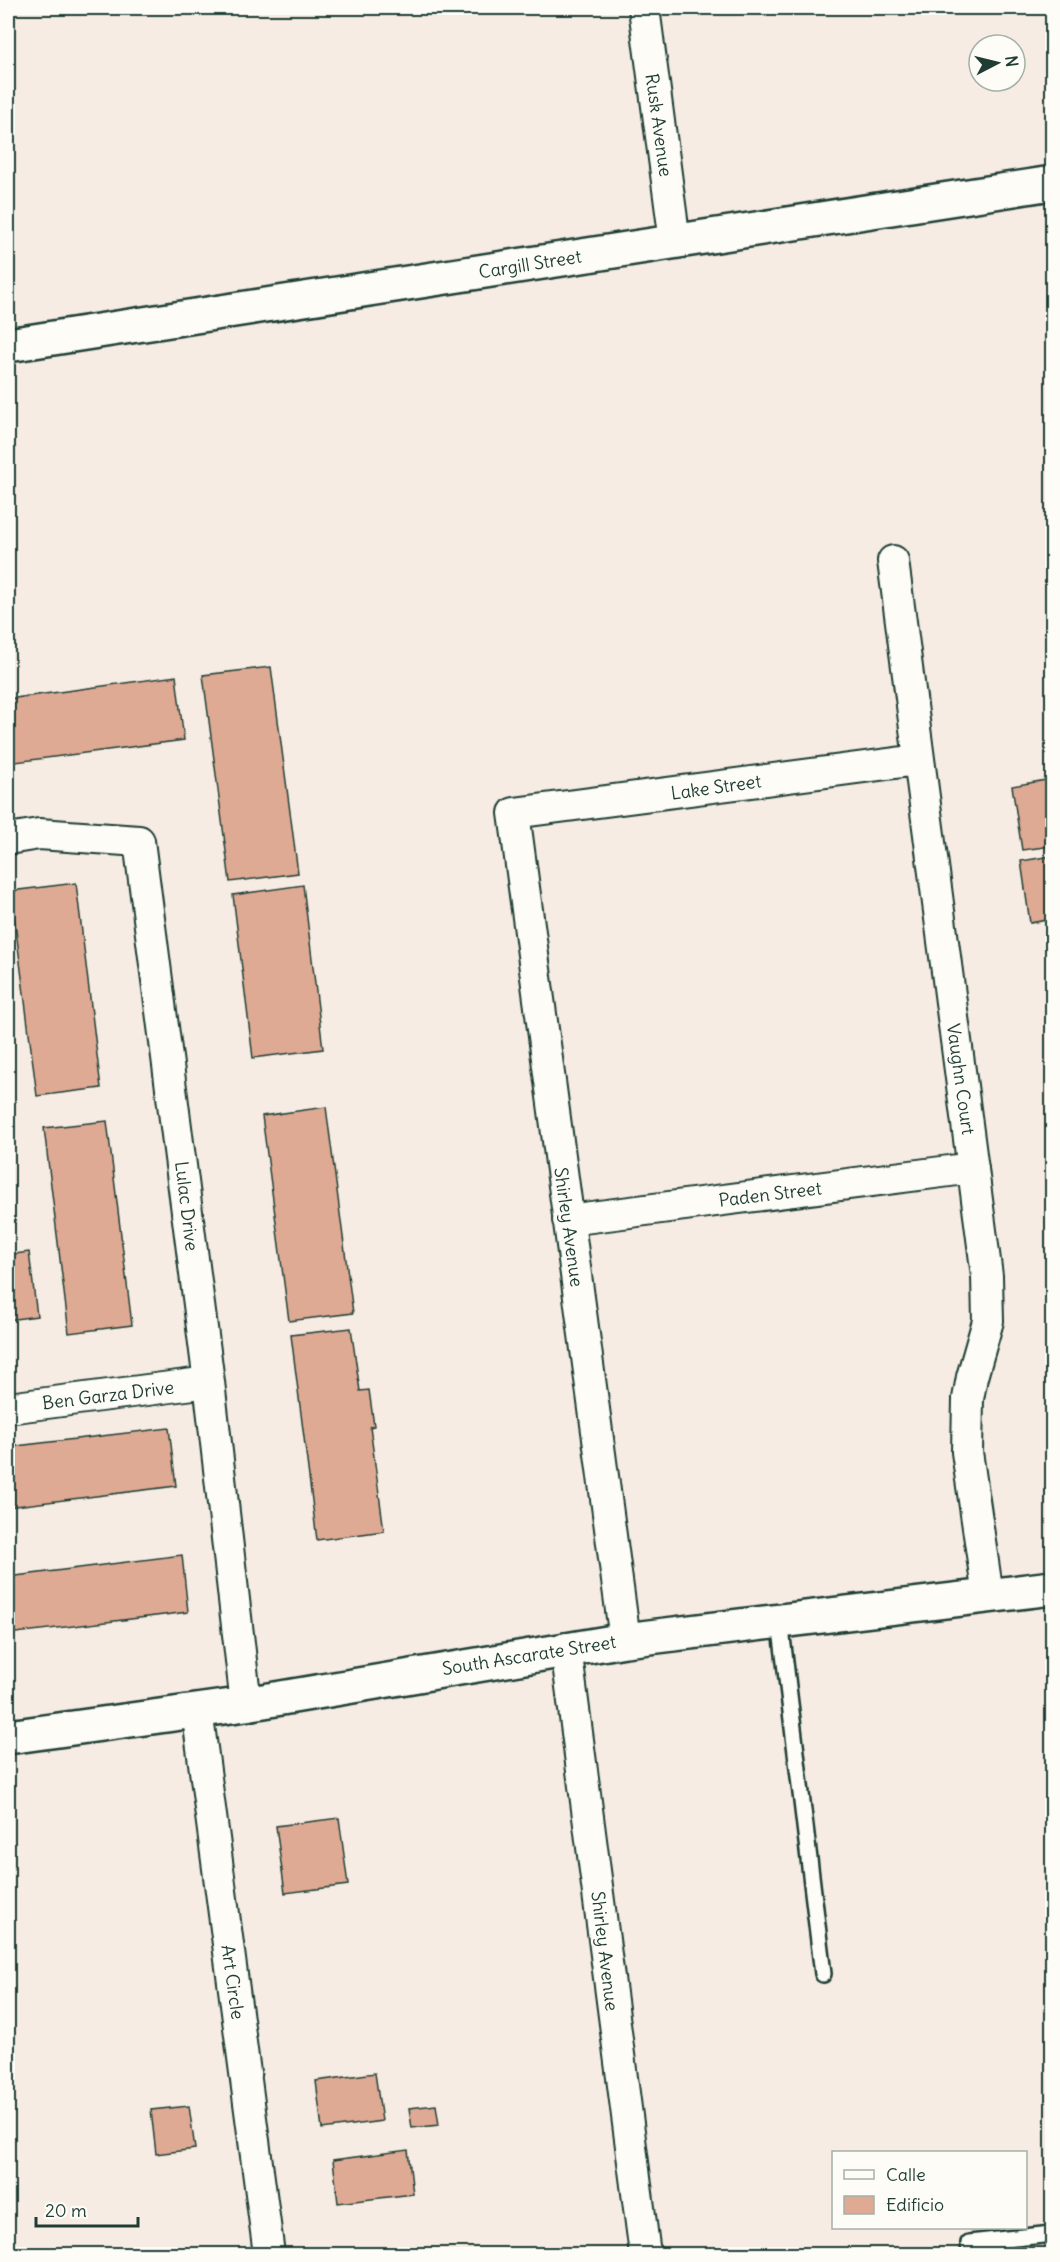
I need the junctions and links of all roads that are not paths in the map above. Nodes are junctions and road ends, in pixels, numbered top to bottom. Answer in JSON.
{"nodes":[{"id":1,"x":644,"y":8,"type":"edge"},
{"id":2,"x":1053,"y":183,"type":"edge"},
{"id":3,"x":675,"y":242,"type":"junction"},
{"id":4,"x":8,"y":345,"type":"edge"},
{"id":5,"x":893,"y":561,"type":"dead end"},
{"id":6,"x":918,"y":760,"type":"junction"},
{"id":7,"x":514,"y":813,"type":"joint"},
{"id":8,"x":8,"y":839,"type":"edge"},
{"id":9,"x":973,"y":1168,"type":"junction"},
{"id":10,"x":568,"y":1220,"type":"junction"},
{"id":11,"x":209,"y":1382,"type":"junction"},
{"id":12,"x":8,"y":1408,"type":"edge"},
{"id":13,"x":1053,"y":1588,"type":"edge"},
{"id":14,"x":988,"y":1596,"type":"junction"},
{"id":15,"x":780,"y":1621,"type":"junction"},
{"id":16,"x":625,"y":1640,"type":"junction"},
{"id":17,"x":566,"y":1648,"type":"junction"},
{"id":18,"x":246,"y":1704,"type":"junction"},
{"id":19,"x":196,"y":1710,"type":"junction"},
{"id":20,"x":8,"y":1737,"type":"edge"},
{"id":21,"x":823,"y":1974,"type":"dead end"},
{"id":22,"x":1053,"y":2234,"type":"edge"},
{"id":23,"x":269,"y":2254,"type":"edge"},
{"id":24,"x":645,"y":2254,"type":"edge"},
{"id":25,"x":970,"y":2254,"type":"edge"}],
"edges":[{"from":1,"to":3,"type":"street","name":"Rusk Avenue"},
{"from":2,"to":3,"type":"street","name":"Cargill Street"},
{"from":3,"to":4,"type":"street","name":"Cargill Street"},
{"from":5,"to":6,"type":"street","name":"Vaughn Court"},
{"from":6,"to":7,"type":"street","name":"Lake Street"},
{"from":6,"to":9,"type":"street","name":"Vaughn Court"},
{"from":7,"to":10,"type":"street","name":"Shirley Avenue"},
{"from":8,"to":11,"type":"street","name":"Lulac Drive"},
{"from":9,"to":10,"type":"street","name":"Paden Street"},
{"from":9,"to":14,"type":"street","name":"Vaughn Court"},
{"from":10,"to":16,"type":"street","name":"Shirley Avenue"},
{"from":11,"to":12,"type":"street","name":"Ben Garza Drive"},
{"from":11,"to":18,"type":"street","name":"Lulac Drive"},
{"from":13,"to":14,"type":"street","name":"South Ascarate Street"},
{"from":14,"to":15,"type":"street","name":"South Ascarate Street"},
{"from":15,"to":16,"type":"street","name":"South Ascarate Street"},
{"from":15,"to":21,"type":"lane"},
{"from":16,"to":17,"type":"street","name":"South Ascarate Street"},
{"from":17,"to":18,"type":"street","name":"South Ascarate Street"},
{"from":17,"to":24,"type":"street","name":"Shirley Avenue"},
{"from":18,"to":19,"type":"street","name":"South Ascarate Street"},
{"from":19,"to":20,"type":"street","name":"South Ascarate Street"},
{"from":19,"to":23,"type":"street","name":"Art Circle"},
{"from":22,"to":25,"type":"lane"}]}
